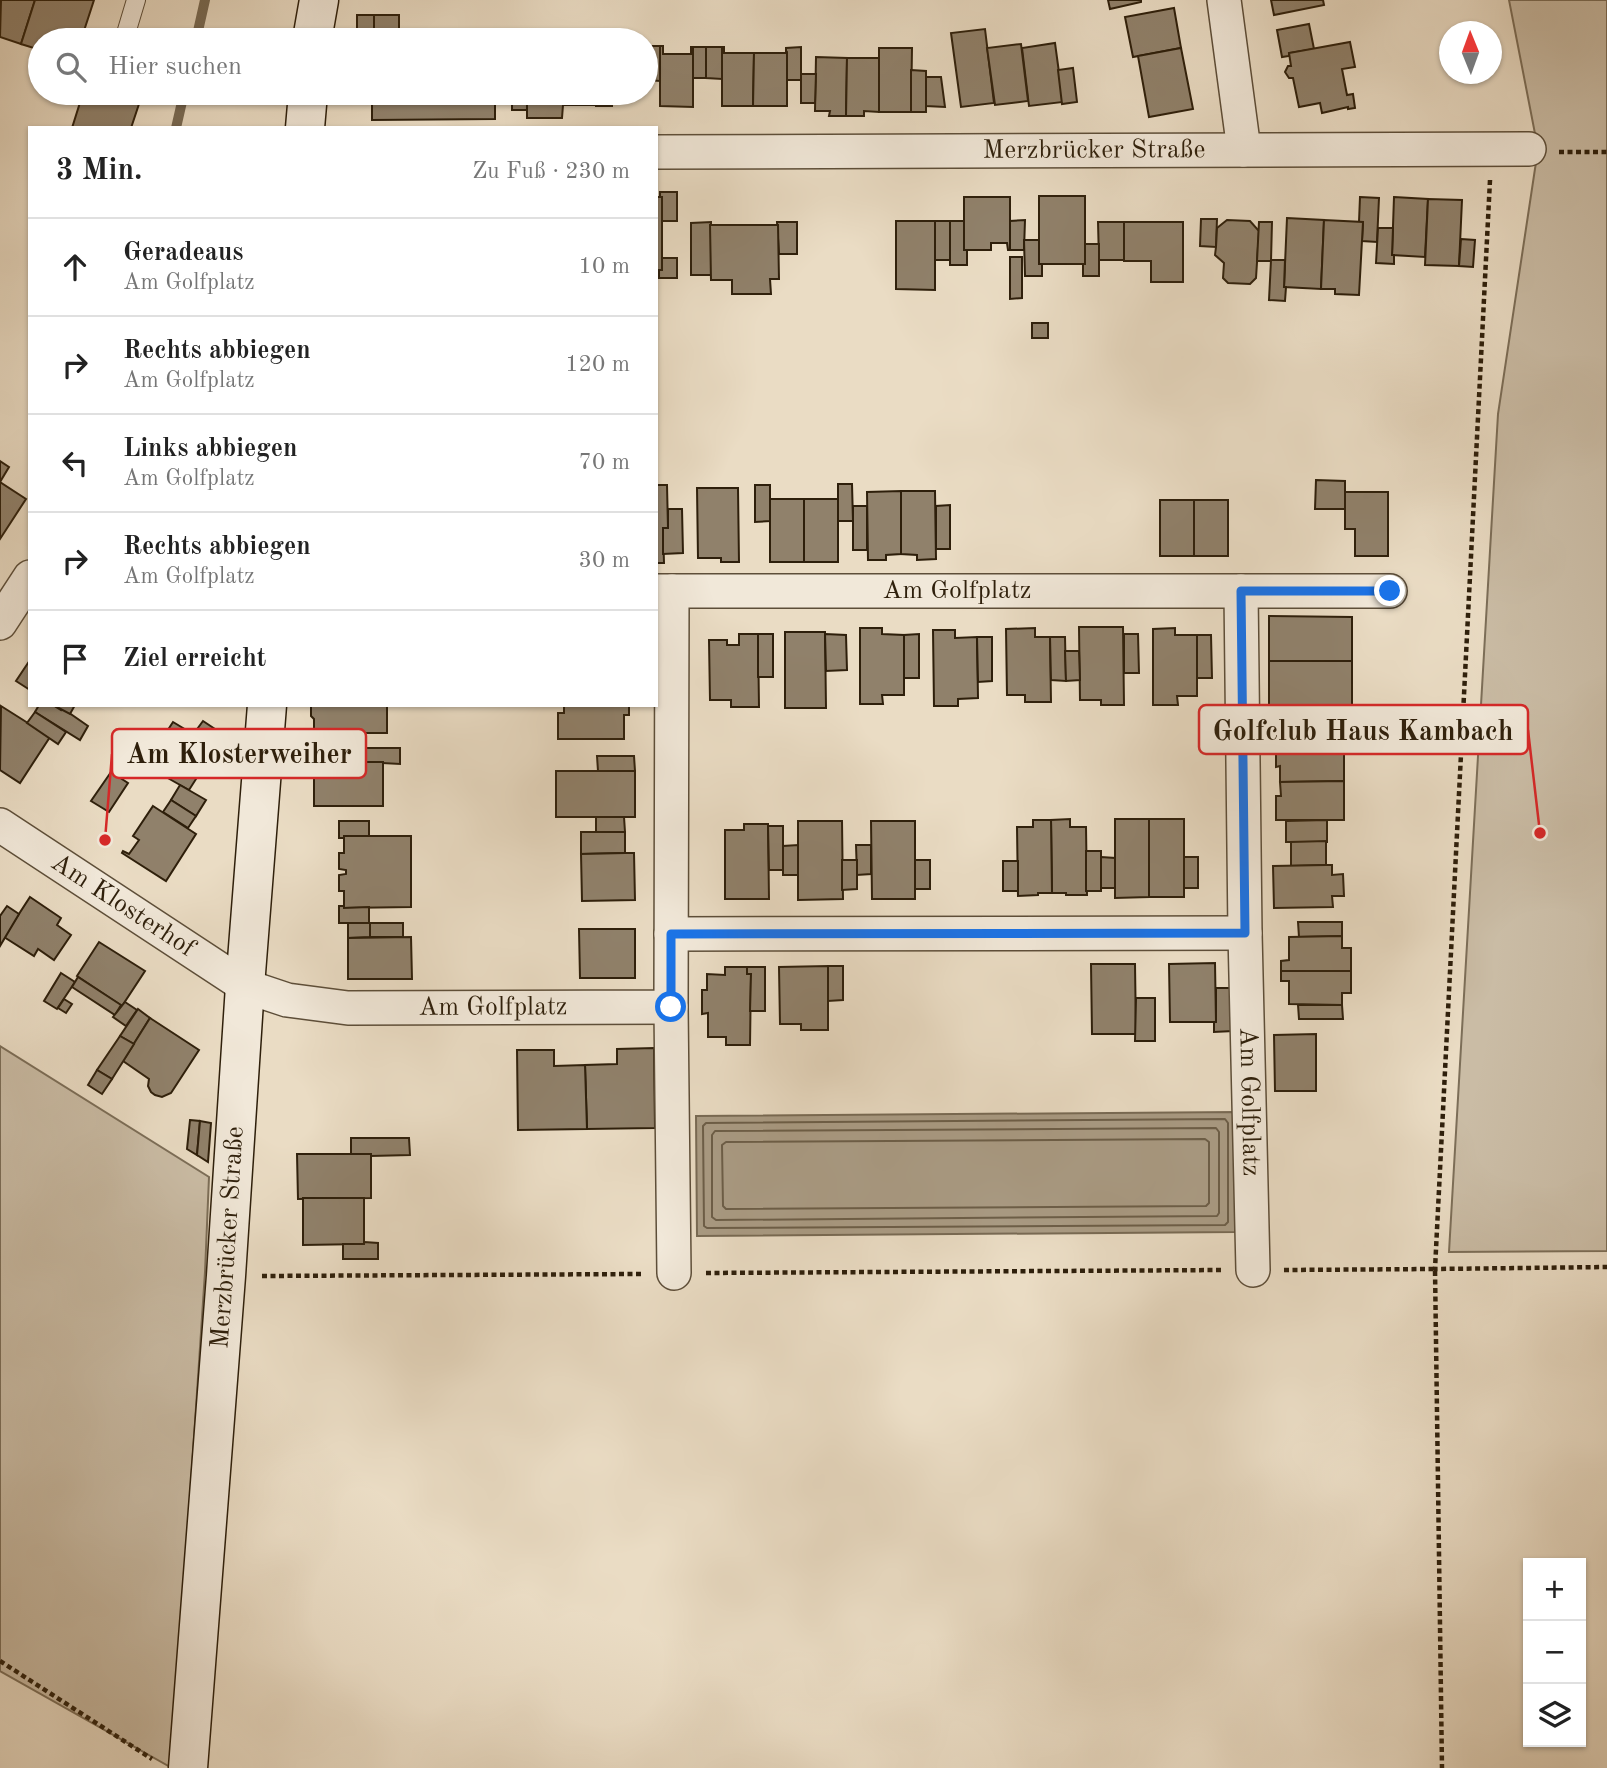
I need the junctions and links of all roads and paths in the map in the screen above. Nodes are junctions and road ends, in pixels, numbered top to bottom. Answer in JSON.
{"nodes":[{"id":1,"x":136,"y":0,"type":"edge"},
{"id":2,"x":319,"y":0,"type":"edge"},
{"id":3,"x":1224,"y":0,"type":"edge"},
{"id":4,"x":128,"y":28,"type":"edge"},
{"id":5,"x":314,"y":28,"type":"edge"},
{"id":6,"x":307,"y":105,"type":"edge"},
{"id":7,"x":305,"y":126,"type":"edge"},
{"id":8,"x":1492,"y":149,"type":"junction"},
{"id":9,"x":1529,"y":149,"type":"joint"},
{"id":10,"x":1244,"y":150,"type":"junction"},
{"id":11,"x":658,"y":152,"type":"edge"},
{"id":12,"x":1607,"y":152,"type":"edge"},
{"id":13,"x":28,"y":580,"type":"edge"},
{"id":14,"x":664,"y":591,"type":"edge"},
{"id":15,"x":1241,"y":591,"type":"junction"},
{"id":16,"x":1390,"y":591,"type":"dead end"},
{"id":17,"x":0,"y":623,"type":"edge"},
{"id":18,"x":267,"y":707,"type":"edge"},
{"id":19,"x":0,"y":825,"type":"edge"},
{"id":20,"x":1245,"y":933,"type":"junction"},
{"id":21,"x":671,"y":934,"type":"junction"},
{"id":22,"x":245,"y":986,"type":"junction"},
{"id":23,"x":671,"y":1007,"type":"junction"},
{"id":24,"x":1607,"y":1268,"type":"edge"},
{"id":25,"x":1434,"y":1269,"type":"junction"},
{"id":26,"x":1253,"y":1270,"type":"junction"},
{"id":27,"x":674,"y":1273,"type":"junction"},
{"id":28,"x":226,"y":1276,"type":"junction"},
{"id":29,"x":0,"y":1661,"type":"edge"},
{"id":30,"x":175,"y":1765,"type":"edge"},
{"id":31,"x":1442,"y":1768,"type":"edge"}],
"edges":[{"from":1,"to":4,"type":"lane"},
{"from":2,"to":5,"type":"street"},
{"from":3,"to":10,"type":"street"},
{"from":6,"to":7,"type":"street"},
{"from":8,"to":9,"type":"street","name":"Merzbrücker Straße"},
{"from":8,"to":10,"type":"street","name":"Merzbrücker Straße"},
{"from":8,"to":25,"type":"path"},
{"from":9,"to":12,"type":"path"},
{"from":10,"to":11,"type":"street","name":"Merzbrücker Straße"},
{"from":13,"to":17,"type":"street"},
{"from":14,"to":15,"type":"street","name":"Am Golfplatz"},
{"from":14,"to":21,"type":"street","name":"Am Golfplatz"},
{"from":15,"to":16,"type":"street","name":"Am Golfplatz"},
{"from":15,"to":20,"type":"street","name":"Am Golfplatz"},
{"from":18,"to":22,"type":"street","name":"Merzbrücker Straße"},
{"from":19,"to":22,"type":"street","name":"Am Klosterhof"},
{"from":20,"to":21,"type":"street"},
{"from":20,"to":26,"type":"street","name":"Am Golfplatz"},
{"from":21,"to":23,"type":"street","name":"Am Golfplatz"},
{"from":22,"to":23,"type":"street","name":"Am Golfplatz"},
{"from":22,"to":28,"type":"street","name":"Merzbrücker Straße"},
{"from":23,"to":27,"type":"street"},
{"from":24,"to":25,"type":"path"},
{"from":25,"to":26,"type":"path"},
{"from":25,"to":31,"type":"path"},
{"from":26,"to":27,"type":"path"},
{"from":27,"to":28,"type":"path"},
{"from":28,"to":30,"type":"street","name":"Merzbrücker Straße"},
{"from":29,"to":30,"type":"path"}]}
